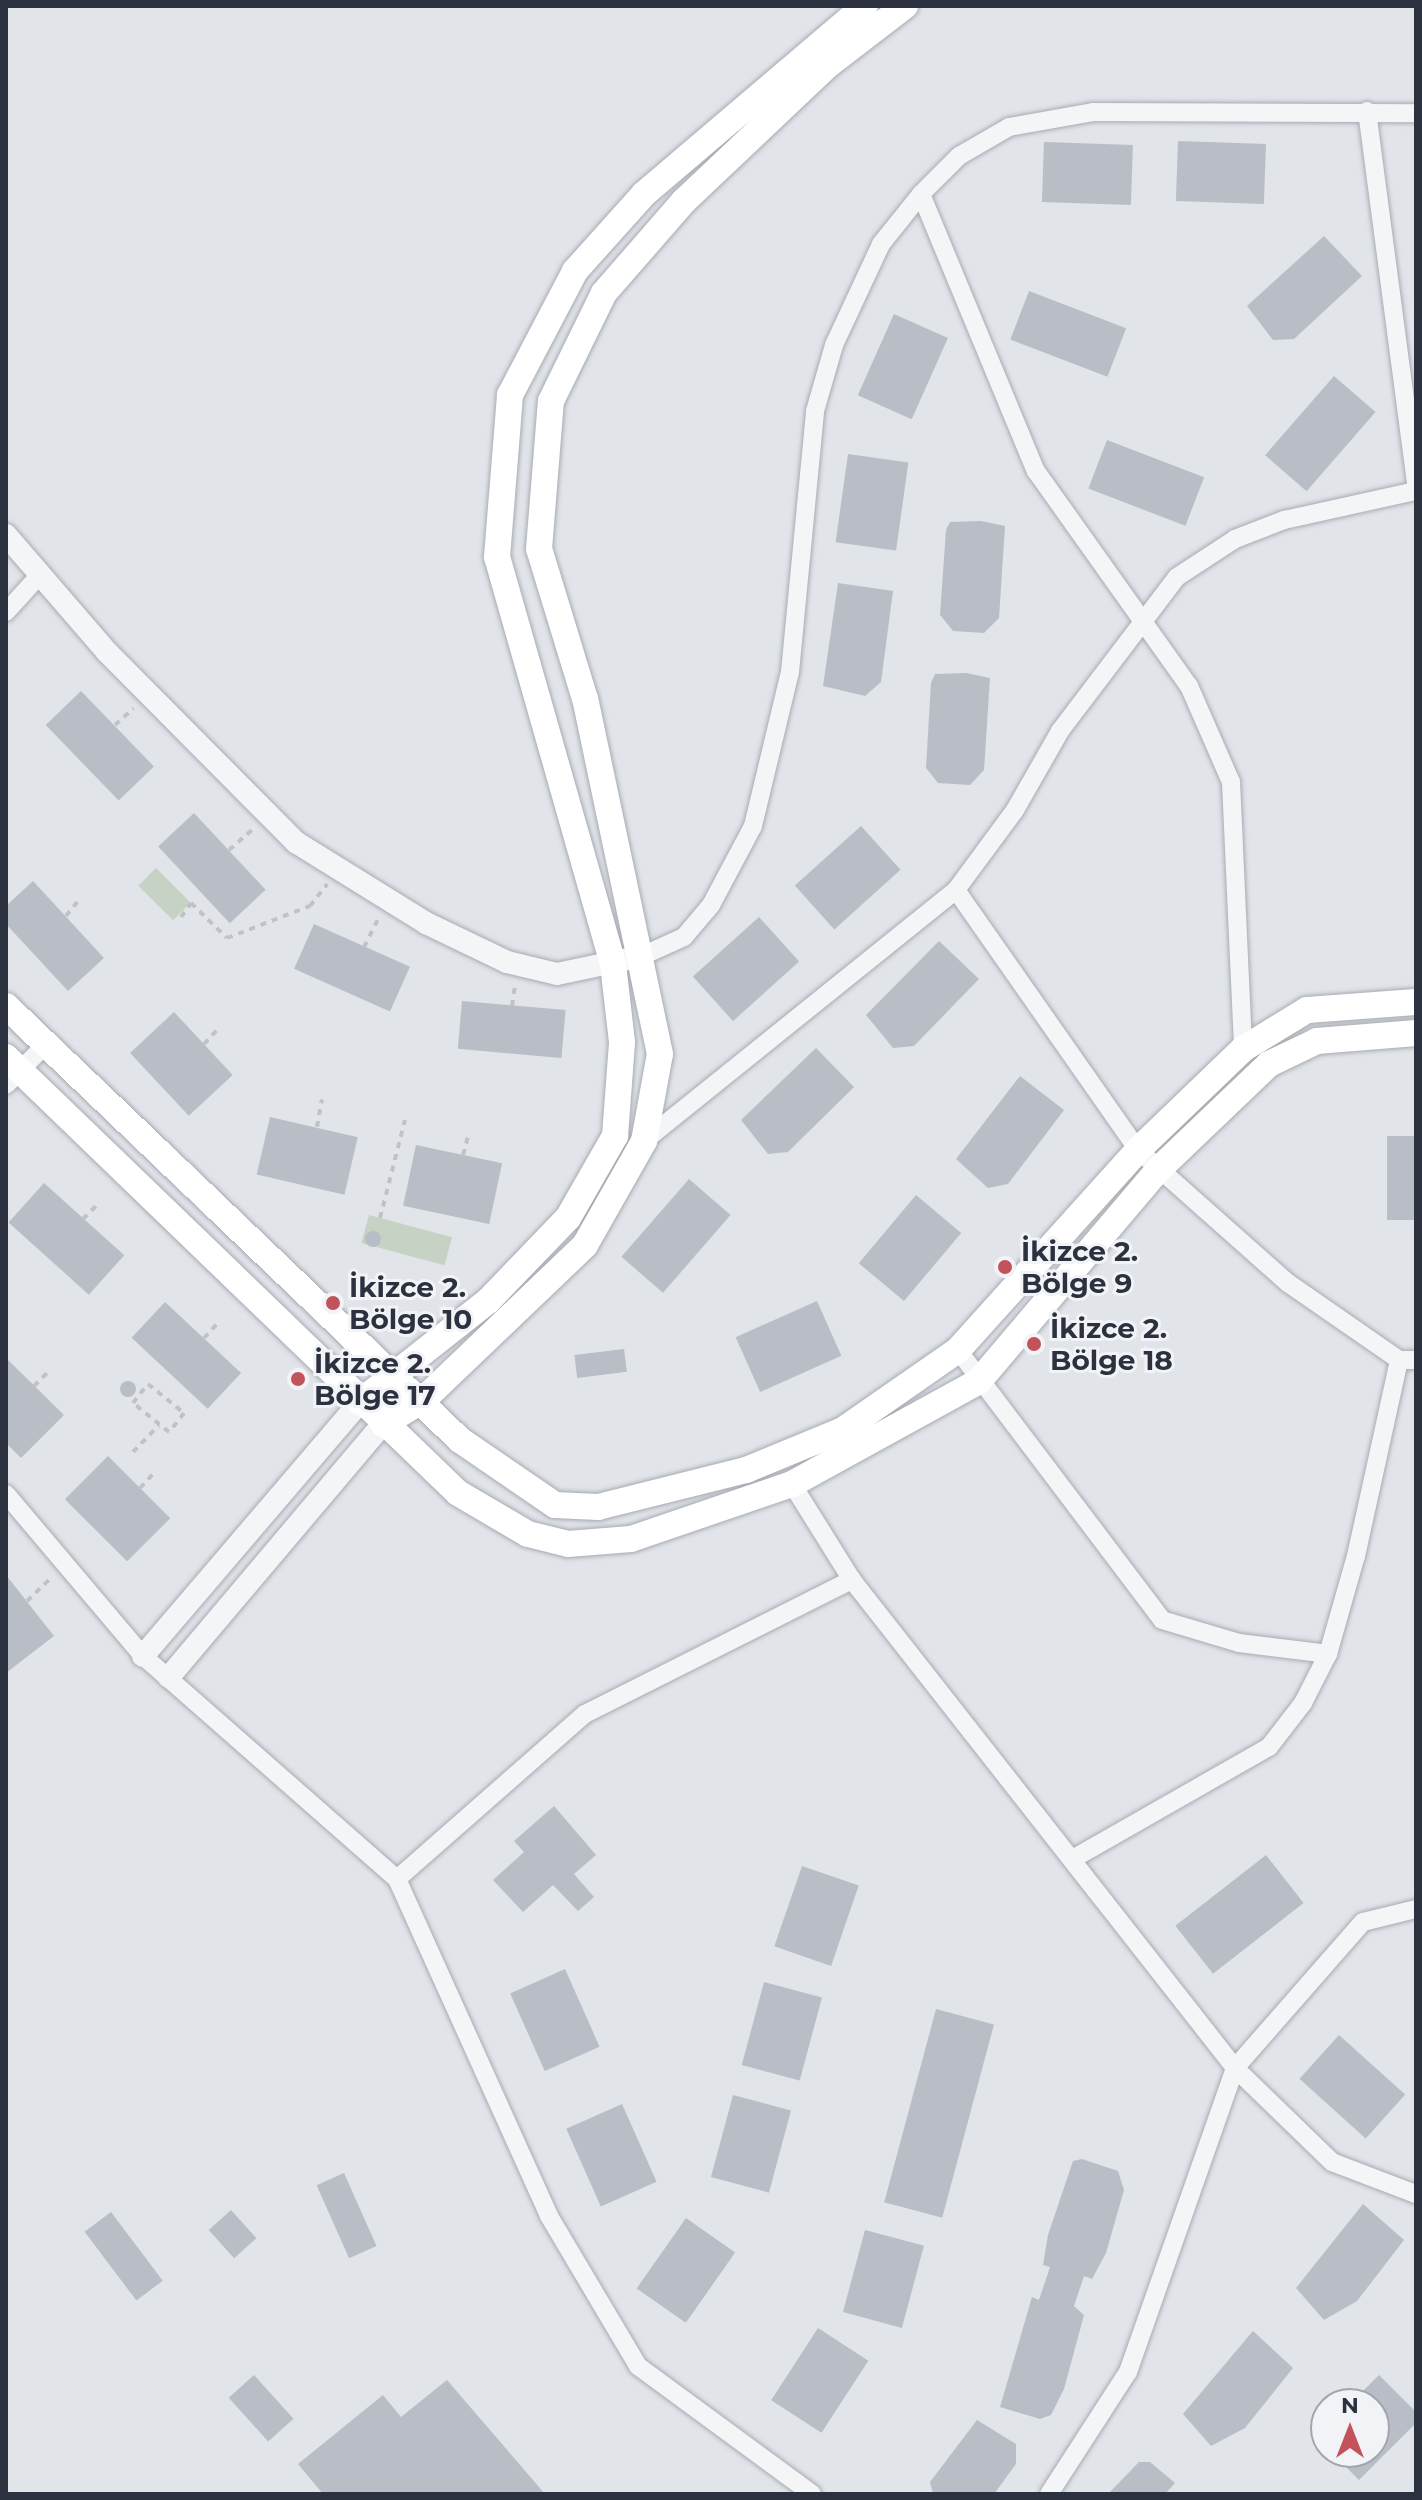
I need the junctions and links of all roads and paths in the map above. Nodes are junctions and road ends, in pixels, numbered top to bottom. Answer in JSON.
{"nodes":[{"id":1,"x":865,"y":6,"type":"edge"},
{"id":2,"x":905,"y":6,"type":"edge"},
{"id":3,"x":821,"y":55,"type":"junction"},
{"id":4,"x":1367,"y":111,"type":"junction"},
{"id":5,"x":1416,"y":113,"type":"edge"},
{"id":6,"x":921,"y":194,"type":"junction"},
{"id":7,"x":1416,"y":485,"type":"edge"},
{"id":8,"x":1416,"y":491,"type":"edge"},
{"id":9,"x":6,"y":535,"type":"edge"},
{"id":10,"x":38,"y":577,"type":"junction"},
{"id":11,"x":6,"y":612,"type":"edge"},
{"id":12,"x":1142,"y":616,"type":"junction"},
{"id":13,"x":269,"y":815,"type":"junction"},
{"id":14,"x":229,"y":850,"type":"dead end"},
{"id":15,"x":339,"y":869,"type":"junction"},
{"id":16,"x":956,"y":890,"type":"junction"},
{"id":17,"x":80,"y":899,"type":"dead end"},
{"id":18,"x":388,"y":900,"type":"junction"},
{"id":19,"x":66,"y":916,"type":"dead end"},
{"id":20,"x":181,"y":917,"type":"dead end"},
{"id":21,"x":364,"y":947,"type":"dead end"},
{"id":22,"x":642,"y":956,"type":"junction"},
{"id":23,"x":613,"y":964,"type":"junction"},
{"id":24,"x":1416,"y":1002,"type":"edge"},
{"id":25,"x":6,"y":1006,"type":"edge"},
{"id":26,"x":220,"y":1027,"type":"dead end"},
{"id":27,"x":1416,"y":1033,"type":"edge"},
{"id":28,"x":46,"y":1044,"type":"junction"},
{"id":29,"x":204,"y":1044,"type":"dead end"},
{"id":30,"x":1243,"y":1049,"type":"junction"},
{"id":31,"x":11,"y":1071,"type":"edge"},
{"id":32,"x":322,"y":1099,"type":"dead end"},
{"id":33,"x":405,"y":1120,"type":"dead end"},
{"id":34,"x":317,"y":1127,"type":"dead end"},
{"id":35,"x":468,"y":1136,"type":"dead end"},
{"id":36,"x":644,"y":1141,"type":"junction"},
{"id":37,"x":1138,"y":1150,"type":"junction"},
{"id":38,"x":463,"y":1155,"type":"dead end"},
{"id":39,"x":1158,"y":1170,"type":"junction"},
{"id":40,"x":99,"y":1203,"type":"dead end"},
{"id":41,"x":380,"y":1218,"type":"dead end"},
{"id":42,"x":83,"y":1219,"type":"dead end"},
{"id":43,"x":219,"y":1322,"type":"dead end"},
{"id":44,"x":204,"y":1338,"type":"dead end"},
{"id":45,"x":958,"y":1350,"type":"junction"},
{"id":46,"x":1408,"y":1360,"type":"edge"},
{"id":47,"x":50,"y":1370,"type":"dead end"},
{"id":48,"x":391,"y":1375,"type":"junction"},
{"id":49,"x":979,"y":1381,"type":"junction"},
{"id":50,"x":34,"y":1386,"type":"dead end"},
{"id":51,"x":423,"y":1400,"type":"junction"},
{"id":52,"x":360,"y":1402,"type":"junction"},
{"id":53,"x":159,"y":1424,"type":"junction"},
{"id":54,"x":383,"y":1424,"type":"junction"},
{"id":55,"x":133,"y":1452,"type":"dead end"},
{"id":56,"x":154,"y":1473,"type":"dead end"},
{"id":57,"x":792,"y":1484,"type":"junction"},
{"id":58,"x":140,"y":1488,"type":"dead end"},
{"id":59,"x":6,"y":1494,"type":"edge"},
{"id":60,"x":65,"y":1564,"type":"junction"},
{"id":61,"x":852,"y":1580,"type":"junction"},
{"id":62,"x":27,"y":1601,"type":"dead end"},
{"id":63,"x":1328,"y":1654,"type":"junction"},
{"id":64,"x":143,"y":1656,"type":"junction"},
{"id":65,"x":169,"y":1677,"type":"junction"},
{"id":66,"x":1076,"y":1857,"type":"junction"},
{"id":67,"x":397,"y":1879,"type":"junction"},
{"id":68,"x":1416,"y":1909,"type":"edge"},
{"id":69,"x":1235,"y":2068,"type":"junction"},
{"id":70,"x":1416,"y":2194,"type":"edge"},
{"id":71,"x":812,"y":2494,"type":"edge"},
{"id":72,"x":1049,"y":2494,"type":"edge"}],
"edges":[{"from":1,"to":3,"type":"main road"},
{"from":2,"to":3,"type":"main road"},
{"from":3,"to":22,"type":"main road"},
{"from":3,"to":23,"type":"main road"},
{"from":4,"to":5,"type":"street"},
{"from":4,"to":6,"type":"street"},
{"from":4,"to":7,"type":"street"},
{"from":6,"to":12,"type":"street"},
{"from":6,"to":22,"type":"street"},
{"from":8,"to":12,"type":"street"},
{"from":9,"to":10,"type":"street"},
{"from":10,"to":11,"type":"street"},
{"from":10,"to":13,"type":"street"},
{"from":12,"to":16,"type":"street"},
{"from":12,"to":30,"type":"street"},
{"from":13,"to":14,"type":"path"},
{"from":13,"to":15,"type":"street"},
{"from":15,"to":18,"type":"street"},
{"from":15,"to":20,"type":"path"},
{"from":16,"to":36,"type":"street"},
{"from":16,"to":37,"type":"street"},
{"from":17,"to":19,"type":"path"},
{"from":18,"to":21,"type":"path"},
{"from":18,"to":23,"type":"street"},
{"from":22,"to":23,"type":"street"},
{"from":22,"to":36,"type":"main road"},
{"from":23,"to":48,"type":"main road"},
{"from":24,"to":30,"type":"main road"},
{"from":25,"to":28,"type":"main road"},
{"from":26,"to":29,"type":"path"},
{"from":27,"to":39,"type":"main road"},
{"from":28,"to":31,"type":"street"},
{"from":28,"to":48,"type":"main road"},
{"from":30,"to":37,"type":"main road"},
{"from":31,"to":52,"type":"main road"},
{"from":32,"to":34,"type":"path"},
{"from":33,"to":41,"type":"path"},
{"from":35,"to":38,"type":"path"},
{"from":36,"to":51,"type":"main road"},
{"from":37,"to":39,"type":"street"},
{"from":37,"to":45,"type":"main road"},
{"from":39,"to":46,"type":"street"},
{"from":39,"to":49,"type":"main road"},
{"from":40,"to":42,"type":"path"},
{"from":43,"to":44,"type":"path"},
{"from":45,"to":49,"type":"street"},
{"from":45,"to":51,"type":"main road"},
{"from":46,"to":63,"type":"street"},
{"from":47,"to":50,"type":"path"},
{"from":48,"to":51,"type":"main road"},
{"from":48,"to":52,"type":"main road"},
{"from":49,"to":57,"type":"main road"},
{"from":49,"to":63,"type":"street"},
{"from":51,"to":54,"type":"main road"},
{"from":52,"to":54,"type":"main road"},
{"from":52,"to":64,"type":"street"},
{"from":53,"to":53,"type":"path"},
{"from":53,"to":55,"type":"path"},
{"from":54,"to":57,"type":"main road"},
{"from":54,"to":65,"type":"street"},
{"from":56,"to":58,"type":"path"},
{"from":57,"to":61,"type":"street"},
{"from":59,"to":60,"type":"street"},
{"from":60,"to":62,"type":"path"},
{"from":60,"to":64,"type":"street"},
{"from":61,"to":66,"type":"street"},
{"from":61,"to":67,"type":"street"},
{"from":63,"to":66,"type":"street"},
{"from":64,"to":65,"type":"street"},
{"from":65,"to":67,"type":"street"},
{"from":66,"to":69,"type":"street"},
{"from":67,"to":71,"type":"street"},
{"from":68,"to":69,"type":"street"},
{"from":69,"to":70,"type":"street"},
{"from":69,"to":72,"type":"street"}]}
